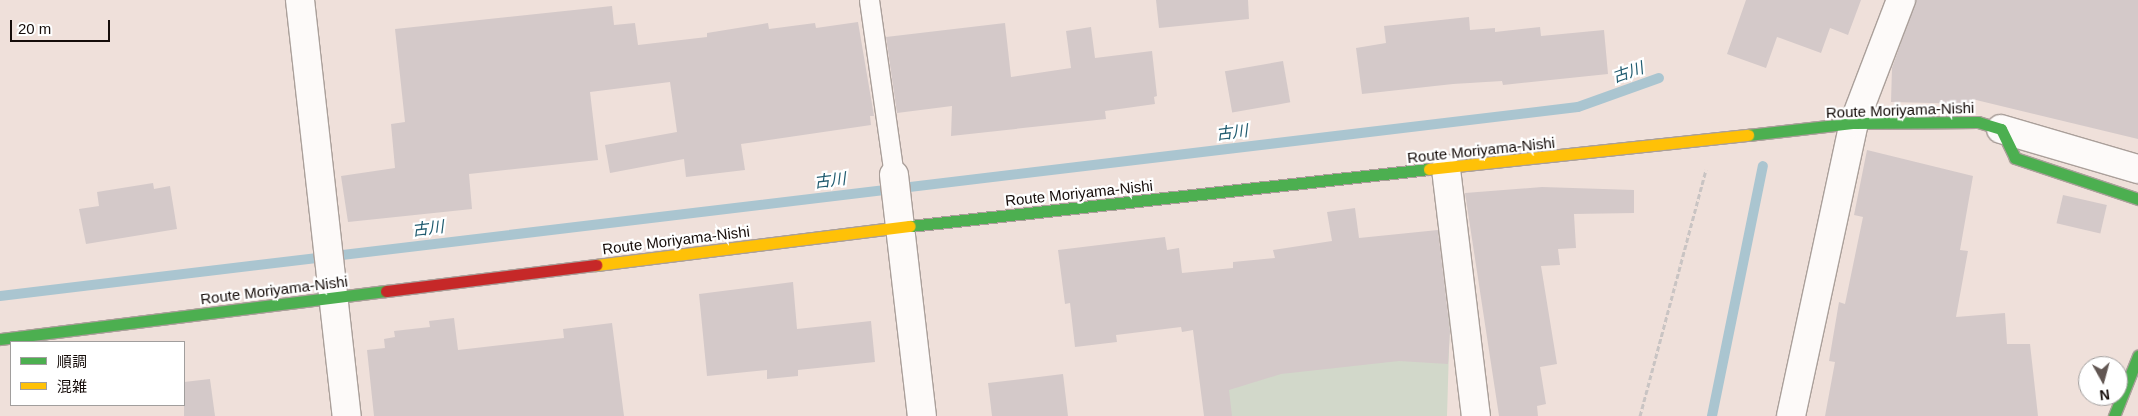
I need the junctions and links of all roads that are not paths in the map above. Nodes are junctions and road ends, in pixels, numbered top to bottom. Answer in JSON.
{"nodes":[{"id":1,"x":300,"y":0,"type":"edge"},
{"id":2,"x":869,"y":0,"type":"edge"},
{"id":3,"x":1902,"y":0,"type":"edge"},
{"id":4,"x":1854,"y":123,"type":"junction"},
{"id":5,"x":2002,"y":129,"type":"junction"},
{"id":6,"x":2138,"y":168,"type":"edge"},
{"id":7,"x":1446,"y":169,"type":"junction"},
{"id":8,"x":894,"y":175,"type":"joint"},
{"id":9,"x":2138,"y":199,"type":"edge"},
{"id":10,"x":899,"y":216,"type":"junction"},
{"id":11,"x":330,"y":285,"type":"junction"},
{"id":12,"x":0,"y":338,"type":"edge"},
{"id":13,"x":2138,"y":356,"type":"edge"},
{"id":14,"x":347,"y":416,"type":"edge"},
{"id":15,"x":922,"y":416,"type":"edge"},
{"id":16,"x":1476,"y":416,"type":"edge"},
{"id":17,"x":1791,"y":416,"type":"edge"},
{"id":18,"x":2114,"y":416,"type":"edge"}],
"edges":[{"from":1,"to":11,"type":"street"},
{"from":2,"to":8,"type":"lane"},
{"from":3,"to":4,"type":"street"},
{"from":4,"to":5,"type":"main road","name":"Route Moriyama-Nishi"},
{"from":4,"to":7,"type":"main road","name":"Route Moriyama-Nishi"},
{"from":4,"to":17,"type":"street"},
{"from":5,"to":6,"type":"street"},
{"from":5,"to":9,"type":"main road"},
{"from":7,"to":10,"type":"main road","name":"Route Moriyama-Nishi"},
{"from":7,"to":16,"type":"street"},
{"from":8,"to":10,"type":"street"},
{"from":10,"to":11,"type":"main road","name":"Route Moriyama-Nishi"},
{"from":10,"to":15,"type":"street"},
{"from":11,"to":12,"type":"main road","name":"Route Moriyama-Nishi"},
{"from":11,"to":14,"type":"street"},
{"from":13,"to":18,"type":"main road"}]}
